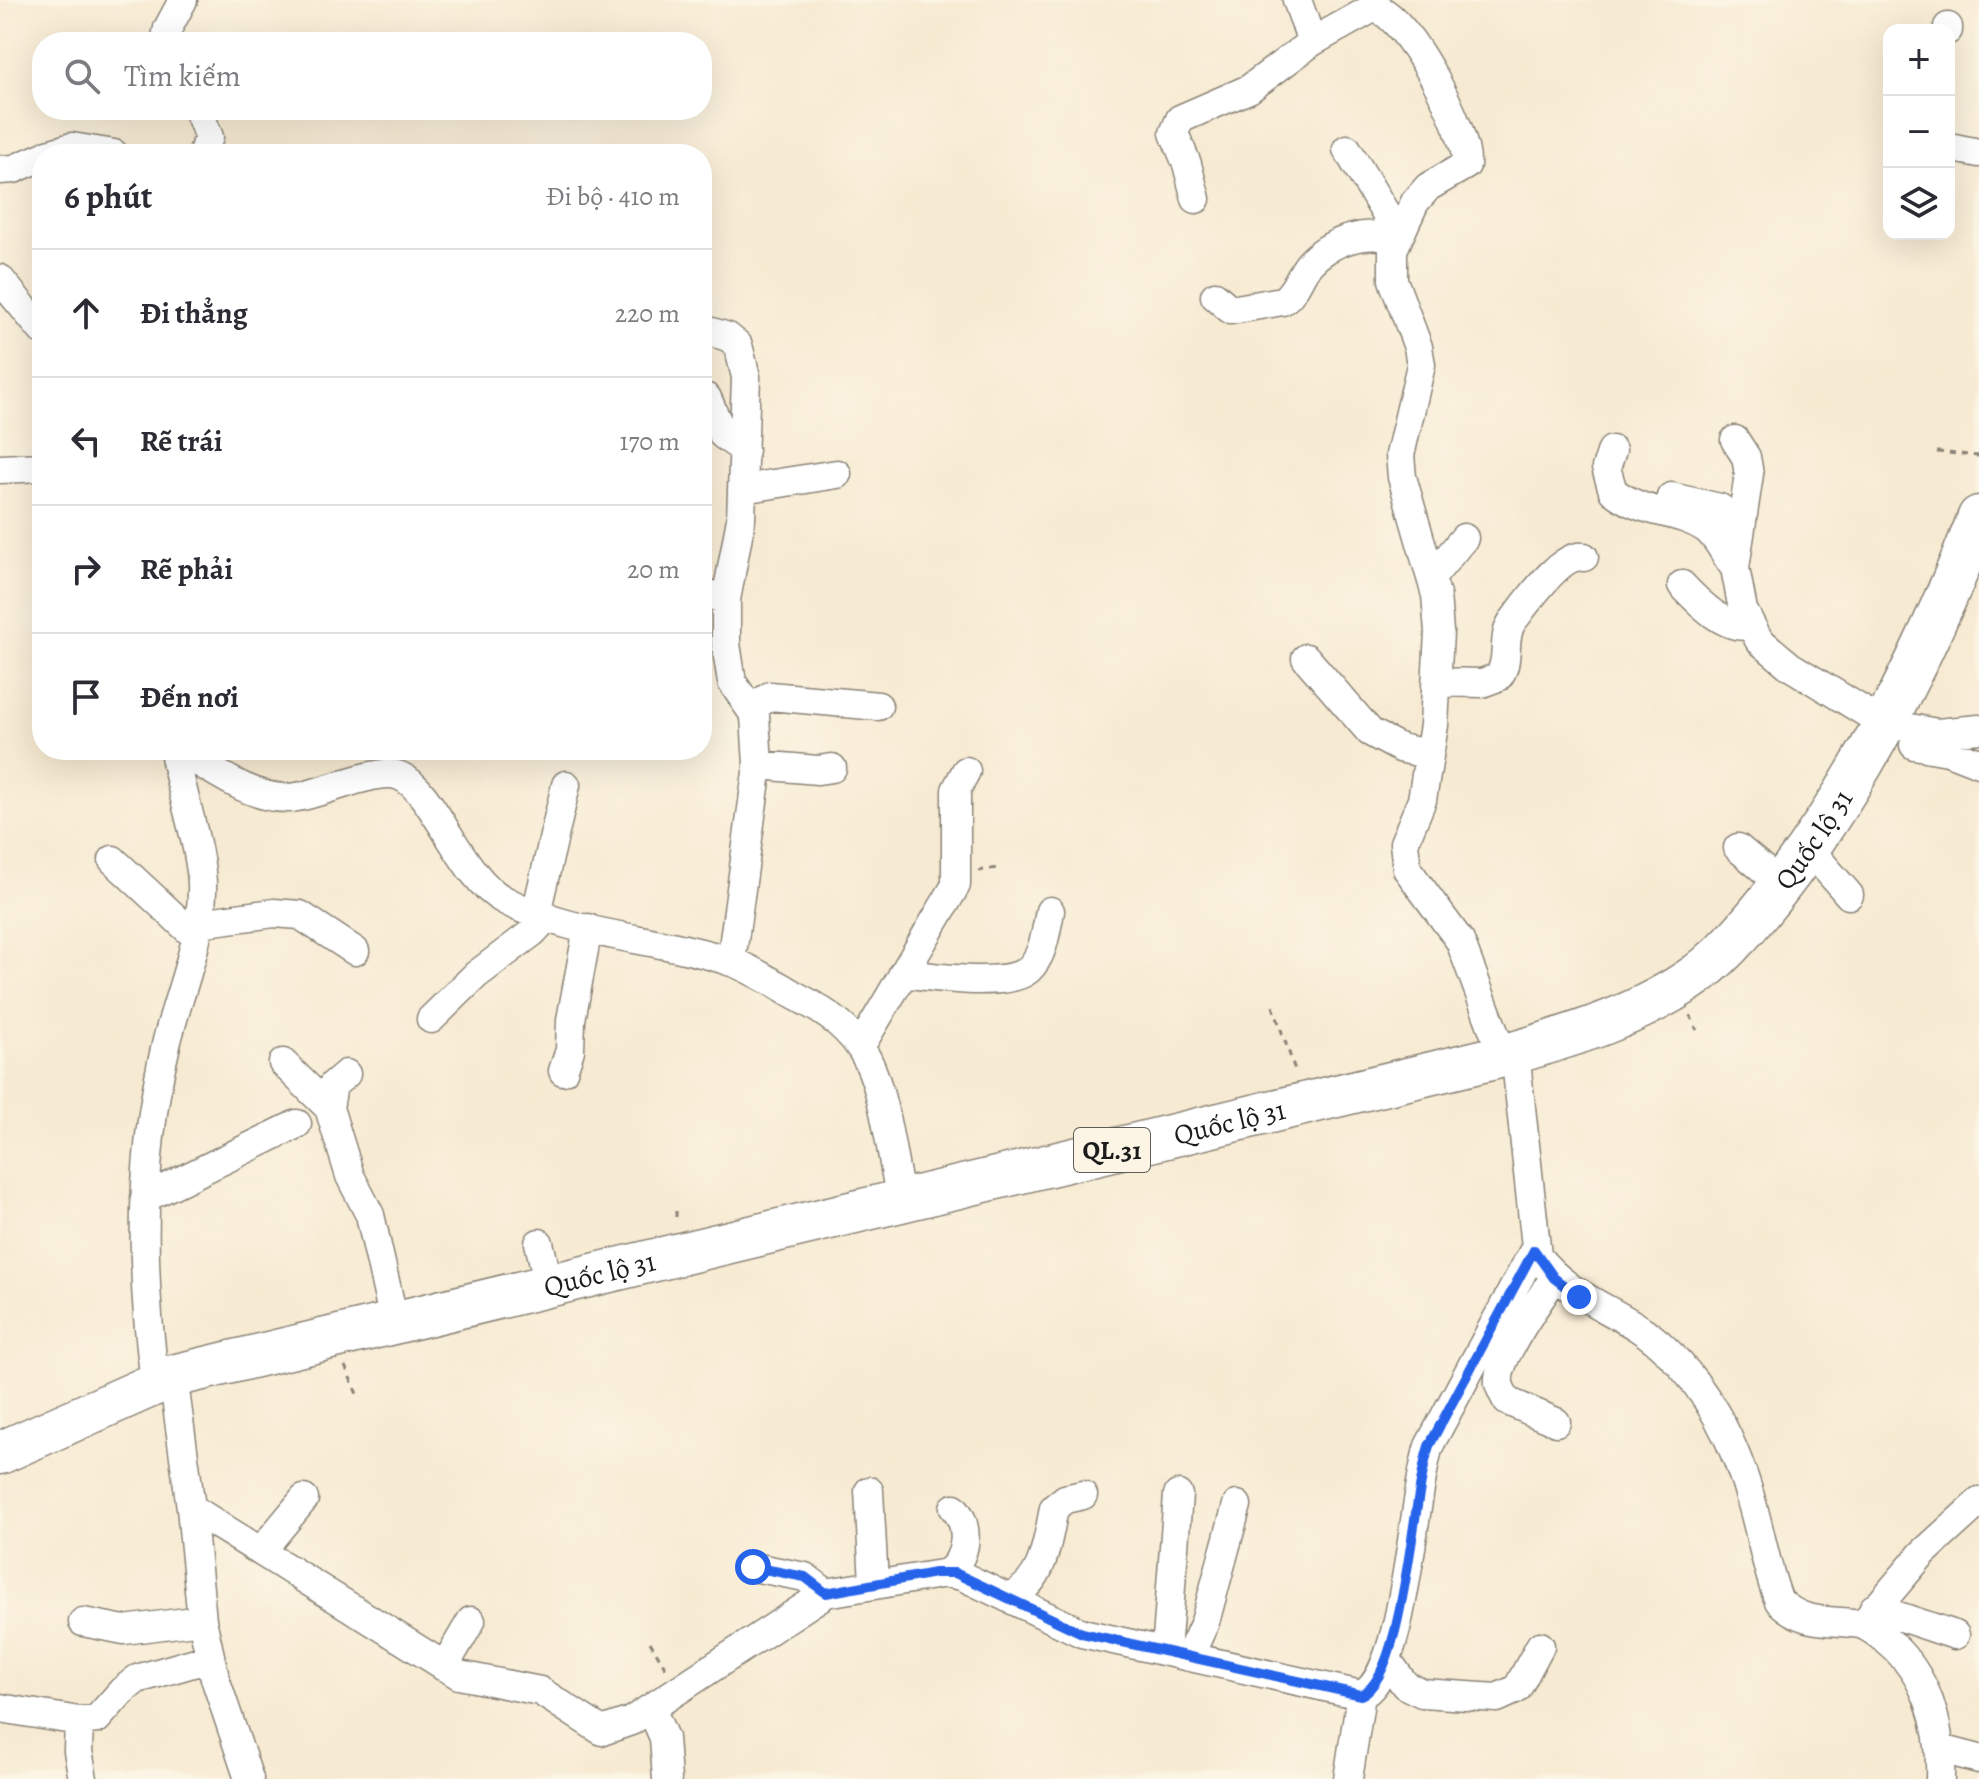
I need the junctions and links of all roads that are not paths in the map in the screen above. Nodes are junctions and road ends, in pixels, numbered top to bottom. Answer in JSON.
{"nodes":[{"id":1,"x":183,"y":0,"type":"edge"},
{"id":2,"x":1297,"y":0,"type":"edge"},
{"id":3,"x":1379,"y":4,"type":"edge"},
{"id":4,"x":167,"y":32,"type":"edge"},
{"id":5,"x":1312,"y":42,"type":"junction"},
{"id":6,"x":202,"y":120,"type":"edge"},
{"id":7,"x":206,"y":144,"type":"edge"},
{"id":8,"x":1955,"y":148,"type":"edge"},
{"id":9,"x":1347,"y":149,"type":"dead end"},
{"id":10,"x":1979,"y":153,"type":"edge"},
{"id":11,"x":32,"y":161,"type":"edge"},
{"id":12,"x":0,"y":170,"type":"edge"},
{"id":13,"x":1196,"y":199,"type":"dead end"},
{"id":14,"x":1394,"y":240,"type":"junction"},
{"id":15,"x":0,"y":279,"type":"edge"},
{"id":16,"x":1215,"y":296,"type":"dead end"},
{"id":17,"x":32,"y":318,"type":"edge"},
{"id":18,"x":712,"y":332,"type":"edge"},
{"id":19,"x":712,"y":410,"type":"edge"},
{"id":20,"x":1735,"y":440,"type":"dead end"},
{"id":21,"x":744,"y":450,"type":"junction"},
{"id":22,"x":1612,"y":450,"type":"dead end"},
{"id":23,"x":32,"y":467,"type":"edge"},
{"id":24,"x":0,"y":469,"type":"edge"},
{"id":25,"x":837,"y":474,"type":"dead end"},
{"id":26,"x":742,"y":489,"type":"junction"},
{"id":27,"x":1671,"y":497,"type":"dead end"},
{"id":28,"x":1979,"y":517,"type":"edge"},
{"id":29,"x":1740,"y":525,"type":"junction"},
{"id":30,"x":1464,"y":538,"type":"dead end"},
{"id":31,"x":1584,"y":557,"type":"dead end"},
{"id":32,"x":1735,"y":568,"type":"junction"},
{"id":33,"x":1431,"y":578,"type":"junction"},
{"id":34,"x":1682,"y":585,"type":"dead end"},
{"id":35,"x":714,"y":596,"type":"edge"},
{"id":36,"x":1750,"y":625,"type":"junction"},
{"id":37,"x":1306,"y":658,"type":"dead end"},
{"id":38,"x":1437,"y":682,"type":"junction"},
{"id":39,"x":878,"y":706,"type":"dead end"},
{"id":40,"x":751,"y":709,"type":"junction"},
{"id":41,"x":1979,"y":729,"type":"edge"},
{"id":42,"x":1880,"y":731,"type":"junction"},
{"id":43,"x":1427,"y":754,"type":"junction"},
{"id":44,"x":178,"y":760,"type":"edge"},
{"id":45,"x":195,"y":760,"type":"edge"},
{"id":46,"x":1979,"y":763,"type":"edge"},
{"id":47,"x":758,"y":765,"type":"junction"},
{"id":48,"x":832,"y":768,"type":"dead end"},
{"id":49,"x":966,"y":771,"type":"dead end"},
{"id":50,"x":566,"y":785,"type":"dead end"},
{"id":51,"x":1738,"y":848,"type":"dead end"},
{"id":52,"x":1809,"y":849,"type":"junction"},
{"id":53,"x":113,"y":860,"type":"dead end"},
{"id":54,"x":1781,"y":884,"type":"junction"},
{"id":55,"x":1849,"y":895,"type":"dead end"},
{"id":56,"x":1050,"y":911,"type":"dead end"},
{"id":57,"x":541,"y":915,"type":"junction"},
{"id":58,"x":588,"y":928,"type":"junction"},
{"id":59,"x":198,"y":930,"type":"junction"},
{"id":60,"x":355,"y":951,"type":"dead end"},
{"id":61,"x":731,"y":962,"type":"junction"},
{"id":62,"x":903,"y":973,"type":"junction"},
{"id":63,"x":431,"y":1019,"type":"dead end"},
{"id":64,"x":860,"y":1047,"type":"junction"},
{"id":65,"x":1509,"y":1054,"type":"junction"},
{"id":66,"x":283,"y":1063,"type":"dead end"},
{"id":67,"x":563,"y":1071,"type":"dead end"},
{"id":68,"x":346,"y":1074,"type":"dead end"},
{"id":69,"x":329,"y":1108,"type":"junction"},
{"id":70,"x":297,"y":1124,"type":"dead end"},
{"id":71,"x":145,"y":1198,"type":"junction"},
{"id":72,"x":901,"y":1200,"type":"junction"},
{"id":73,"x":539,"y":1243,"type":"dead end"},
{"id":74,"x":1534,"y":1250,"type":"junction"},
{"id":75,"x":1554,"y":1278,"type":"junction"},
{"id":76,"x":549,"y":1285,"type":"junction"},
{"id":77,"x":394,"y":1321,"type":"junction"},
{"id":78,"x":164,"y":1379,"type":"junction"},
{"id":79,"x":1556,"y":1422,"type":"dead end"},
{"id":80,"x":0,"y":1453,"type":"edge"},
{"id":81,"x":869,"y":1491,"type":"dead end"},
{"id":82,"x":1083,"y":1495,"type":"dead end"},
{"id":83,"x":1178,"y":1495,"type":"dead end"},
{"id":84,"x":304,"y":1499,"type":"dead end"},
{"id":85,"x":1979,"y":1502,"type":"edge"},
{"id":86,"x":1237,"y":1505,"type":"dead end"},
{"id":87,"x":191,"y":1508,"type":"junction"},
{"id":88,"x":954,"y":1508,"type":"dead end"},
{"id":89,"x":261,"y":1551,"type":"junction"},
{"id":90,"x":753,"y":1567,"type":"dead end"},
{"id":91,"x":947,"y":1573,"type":"junction"},
{"id":92,"x":874,"y":1583,"type":"junction"},
{"id":93,"x":826,"y":1593,"type":"junction"},
{"id":94,"x":1008,"y":1598,"type":"junction"},
{"id":95,"x":1869,"y":1616,"type":"junction"},
{"id":96,"x":202,"y":1620,"type":"junction"},
{"id":97,"x":471,"y":1621,"type":"dead end"},
{"id":98,"x":83,"y":1622,"type":"dead end"},
{"id":99,"x":1955,"y":1635,"type":"dead end"},
{"id":100,"x":1540,"y":1646,"type":"dead end"},
{"id":101,"x":1178,"y":1655,"type":"junction"},
{"id":102,"x":210,"y":1658,"type":"junction"},
{"id":103,"x":1388,"y":1661,"type":"junction"},
{"id":104,"x":444,"y":1667,"type":"junction"},
{"id":105,"x":1361,"y":1695,"type":"junction"},
{"id":106,"x":0,"y":1708,"type":"edge"},
{"id":107,"x":651,"y":1708,"type":"junction"},
{"id":108,"x":79,"y":1721,"type":"junction"},
{"id":109,"x":1941,"y":1749,"type":"junction"},
{"id":110,"x":1979,"y":1759,"type":"edge"},
{"id":111,"x":83,"y":1779,"type":"edge"},
{"id":112,"x":249,"y":1779,"type":"edge"},
{"id":113,"x":667,"y":1779,"type":"edge"},
{"id":114,"x":1348,"y":1779,"type":"edge"},
{"id":115,"x":1940,"y":1779,"type":"edge"}],
"edges":[{"from":1,"to":4,"type":"street"},
{"from":2,"to":5,"type":"street"},
{"from":3,"to":5,"type":"street"},
{"from":3,"to":14,"type":"street"},
{"from":5,"to":13,"type":"street"},
{"from":6,"to":7,"type":"street"},
{"from":8,"to":10,"type":"street"},
{"from":9,"to":14,"type":"street"},
{"from":11,"to":12,"type":"street"},
{"from":14,"to":16,"type":"street"},
{"from":14,"to":33,"type":"street"},
{"from":15,"to":17,"type":"street"},
{"from":18,"to":21,"type":"street"},
{"from":19,"to":21,"type":"street"},
{"from":20,"to":29,"type":"street"},
{"from":21,"to":26,"type":"street"},
{"from":22,"to":32,"type":"street"},
{"from":23,"to":24,"type":"street"},
{"from":25,"to":26,"type":"street"},
{"from":26,"to":35,"type":"street"},
{"from":27,"to":29,"type":"street"},
{"from":28,"to":42,"type":"highway","name":"Quốc lộ 31","number":"QL.31"},
{"from":29,"to":32,"type":"street"},
{"from":30,"to":33,"type":"street"},
{"from":31,"to":38,"type":"street"},
{"from":32,"to":36,"type":"street"},
{"from":33,"to":38,"type":"street"},
{"from":34,"to":36,"type":"street"},
{"from":35,"to":40,"type":"street"},
{"from":36,"to":42,"type":"street"},
{"from":37,"to":43,"type":"street"},
{"from":38,"to":43,"type":"street"},
{"from":39,"to":40,"type":"street"},
{"from":40,"to":47,"type":"street"},
{"from":41,"to":42,"type":"street"},
{"from":42,"to":46,"type":"street"},
{"from":42,"to":52,"type":"highway","name":"Quốc lộ 31","number":"QL.31"},
{"from":43,"to":65,"type":"street"},
{"from":44,"to":59,"type":"street"},
{"from":45,"to":57,"type":"street"},
{"from":47,"to":48,"type":"street"},
{"from":47,"to":61,"type":"street"},
{"from":49,"to":62,"type":"street"},
{"from":50,"to":57,"type":"street"},
{"from":51,"to":54,"type":"street"},
{"from":52,"to":54,"type":"highway","name":"Quốc lộ 31","number":"QL.31"},
{"from":52,"to":55,"type":"street"},
{"from":53,"to":59,"type":"street"},
{"from":54,"to":65,"type":"highway","name":"Quốc lộ 31","number":"QL.31"},
{"from":56,"to":62,"type":"street"},
{"from":57,"to":58,"type":"street"},
{"from":57,"to":63,"type":"street"},
{"from":58,"to":61,"type":"street"},
{"from":58,"to":67,"type":"street"},
{"from":59,"to":60,"type":"street"},
{"from":59,"to":71,"type":"street"},
{"from":61,"to":64,"type":"street"},
{"from":62,"to":64,"type":"street"},
{"from":64,"to":72,"type":"street"},
{"from":65,"to":72,"type":"highway","name":"Quốc lộ 31","number":"QL.31"},
{"from":65,"to":74,"type":"street"},
{"from":66,"to":69,"type":"street"},
{"from":68,"to":69,"type":"street"},
{"from":69,"to":77,"type":"street"},
{"from":70,"to":71,"type":"street"},
{"from":71,"to":78,"type":"street"},
{"from":72,"to":76,"type":"highway","name":"Quốc lộ 31","number":"QL.31"},
{"from":73,"to":76,"type":"street"},
{"from":74,"to":75,"type":"street"},
{"from":74,"to":103,"type":"street"},
{"from":75,"to":79,"type":"street"},
{"from":75,"to":95,"type":"street"},
{"from":76,"to":77,"type":"highway","name":"Quốc lộ 31","number":"QL.31"},
{"from":77,"to":78,"type":"highway","name":"Quốc lộ 31","number":"QL.31"},
{"from":78,"to":80,"type":"highway","name":"Quốc lộ 31","number":"QL.31"},
{"from":78,"to":87,"type":"street"},
{"from":81,"to":92,"type":"street"},
{"from":82,"to":94,"type":"street"},
{"from":83,"to":101,"type":"street"},
{"from":84,"to":89,"type":"street"},
{"from":85,"to":95,"type":"street"},
{"from":86,"to":101,"type":"street"},
{"from":87,"to":89,"type":"street"},
{"from":87,"to":96,"type":"street"},
{"from":88,"to":91,"type":"street"},
{"from":89,"to":104,"type":"street"},
{"from":90,"to":93,"type":"street"},
{"from":91,"to":92,"type":"street"},
{"from":91,"to":94,"type":"street"},
{"from":92,"to":93,"type":"street"},
{"from":93,"to":107,"type":"street"},
{"from":94,"to":101,"type":"street"},
{"from":95,"to":99,"type":"street"},
{"from":95,"to":109,"type":"street"},
{"from":96,"to":98,"type":"street"},
{"from":96,"to":102,"type":"street"},
{"from":97,"to":104,"type":"street"},
{"from":100,"to":103,"type":"street"},
{"from":101,"to":105,"type":"street"},
{"from":102,"to":108,"type":"street"},
{"from":102,"to":112,"type":"street"},
{"from":103,"to":105,"type":"street"},
{"from":104,"to":107,"type":"street"},
{"from":105,"to":114,"type":"street"},
{"from":106,"to":108,"type":"street"},
{"from":107,"to":113,"type":"street"},
{"from":108,"to":111,"type":"street"},
{"from":109,"to":110,"type":"street"},
{"from":109,"to":115,"type":"street"}]}
